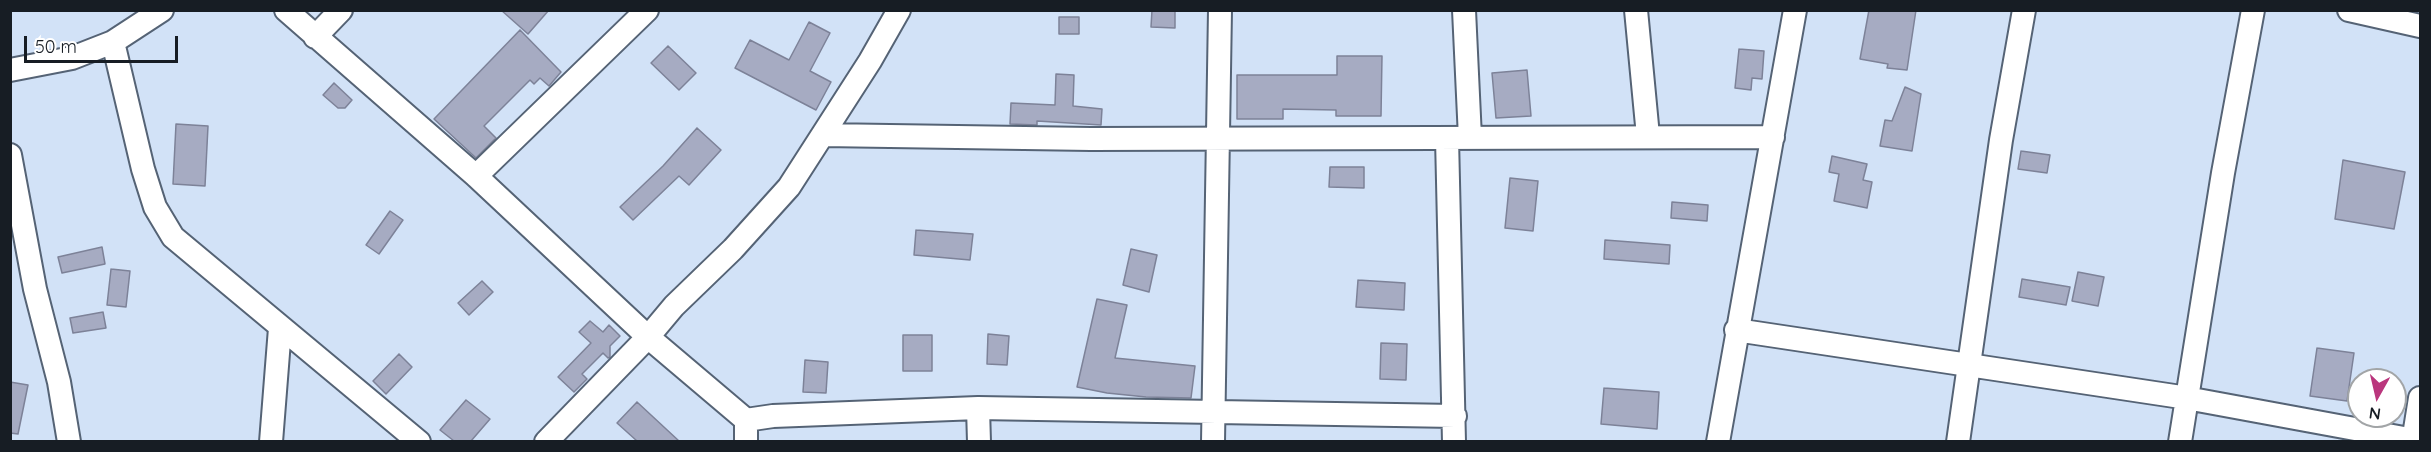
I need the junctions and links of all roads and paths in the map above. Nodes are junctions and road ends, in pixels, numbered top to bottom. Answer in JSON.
{"nodes":[{"id":1,"x":162,"y":10,"type":"edge"},
{"id":2,"x":286,"y":10,"type":"edge"},
{"id":3,"x":341,"y":10,"type":"edge"},
{"id":4,"x":647,"y":10,"type":"edge"},
{"id":5,"x":898,"y":10,"type":"edge"},
{"id":6,"x":1220,"y":10,"type":"edge"},
{"id":7,"x":1464,"y":10,"type":"edge"},
{"id":8,"x":1636,"y":10,"type":"edge"},
{"id":9,"x":1796,"y":10,"type":"edge"},
{"id":10,"x":2024,"y":10,"type":"edge"},
{"id":11,"x":2253,"y":10,"type":"edge"},
{"id":12,"x":2349,"y":10,"type":"edge"},
{"id":13,"x":2421,"y":27,"type":"edge"},
{"id":14,"x":315,"y":37,"type":"junction"},
{"id":15,"x":112,"y":42,"type":"junction"},
{"id":16,"x":14,"y":64,"type":"edge"},
{"id":17,"x":823,"y":135,"type":"junction"},
{"id":18,"x":1648,"y":136,"type":"junction"},
{"id":19,"x":1773,"y":137,"type":"junction"},
{"id":20,"x":1447,"y":138,"type":"junction"},
{"id":21,"x":1470,"y":138,"type":"junction"},
{"id":22,"x":1218,"y":140,"type":"junction"},
{"id":23,"x":10,"y":155,"type":"edge"},
{"id":24,"x":476,"y":176,"type":"junction"},
{"id":25,"x":280,"y":328,"type":"junction"},
{"id":26,"x":1736,"y":330,"type":"junction"},
{"id":27,"x":648,"y":337,"type":"junction"},
{"id":28,"x":1970,"y":366,"type":"junction"},
{"id":29,"x":2421,"y":398,"type":"edge"},
{"id":30,"x":2187,"y":399,"type":"junction"},
{"id":31,"x":978,"y":408,"type":"junction"},
{"id":32,"x":1213,"y":412,"type":"junction"},
{"id":33,"x":1455,"y":416,"type":"junction"},
{"id":34,"x":746,"y":431,"type":"edge"},
{"id":35,"x":69,"y":441,"type":"edge"},
{"id":36,"x":271,"y":441,"type":"edge"},
{"id":37,"x":418,"y":441,"type":"edge"},
{"id":38,"x":546,"y":441,"type":"edge"},
{"id":39,"x":979,"y":441,"type":"edge"},
{"id":40,"x":1213,"y":441,"type":"edge"},
{"id":41,"x":1454,"y":441,"type":"edge"},
{"id":42,"x":1718,"y":441,"type":"edge"},
{"id":43,"x":1958,"y":441,"type":"edge"},
{"id":44,"x":2180,"y":441,"type":"edge"},
{"id":45,"x":2416,"y":441,"type":"edge"}],
"edges":[{"from":1,"to":15,"type":"street"},
{"from":2,"to":14,"type":"street"},
{"from":3,"to":14,"type":"street"},
{"from":4,"to":24,"type":"street"},
{"from":5,"to":17,"type":"street"},
{"from":6,"to":22,"type":"street"},
{"from":7,"to":21,"type":"street"},
{"from":8,"to":18,"type":"street"},
{"from":9,"to":19,"type":"street"},
{"from":10,"to":28,"type":"street"},
{"from":11,"to":30,"type":"street"},
{"from":12,"to":13,"type":"street"},
{"from":14,"to":24,"type":"street"},
{"from":15,"to":16,"type":"street"},
{"from":15,"to":25,"type":"street"},
{"from":17,"to":22,"type":"street"},
{"from":17,"to":27,"type":"street"},
{"from":18,"to":19,"type":"street"},
{"from":18,"to":21,"type":"street"},
{"from":19,"to":26,"type":"street"},
{"from":20,"to":21,"type":"street"},
{"from":20,"to":22,"type":"street"},
{"from":20,"to":33,"type":"street"},
{"from":22,"to":32,"type":"street"},
{"from":23,"to":35,"type":"street"},
{"from":24,"to":27,"type":"street"},
{"from":25,"to":36,"type":"street"},
{"from":25,"to":37,"type":"street"},
{"from":26,"to":28,"type":"street"},
{"from":26,"to":42,"type":"street"},
{"from":27,"to":34,"type":"street"},
{"from":27,"to":38,"type":"street"},
{"from":28,"to":30,"type":"street"},
{"from":28,"to":43,"type":"street"},
{"from":29,"to":45,"type":"street"},
{"from":30,"to":44,"type":"street"},
{"from":30,"to":45,"type":"street"},
{"from":31,"to":32,"type":"street"},
{"from":31,"to":34,"type":"street"},
{"from":31,"to":39,"type":"street"},
{"from":32,"to":33,"type":"street"},
{"from":32,"to":40,"type":"street"},
{"from":33,"to":41,"type":"street"}]}
